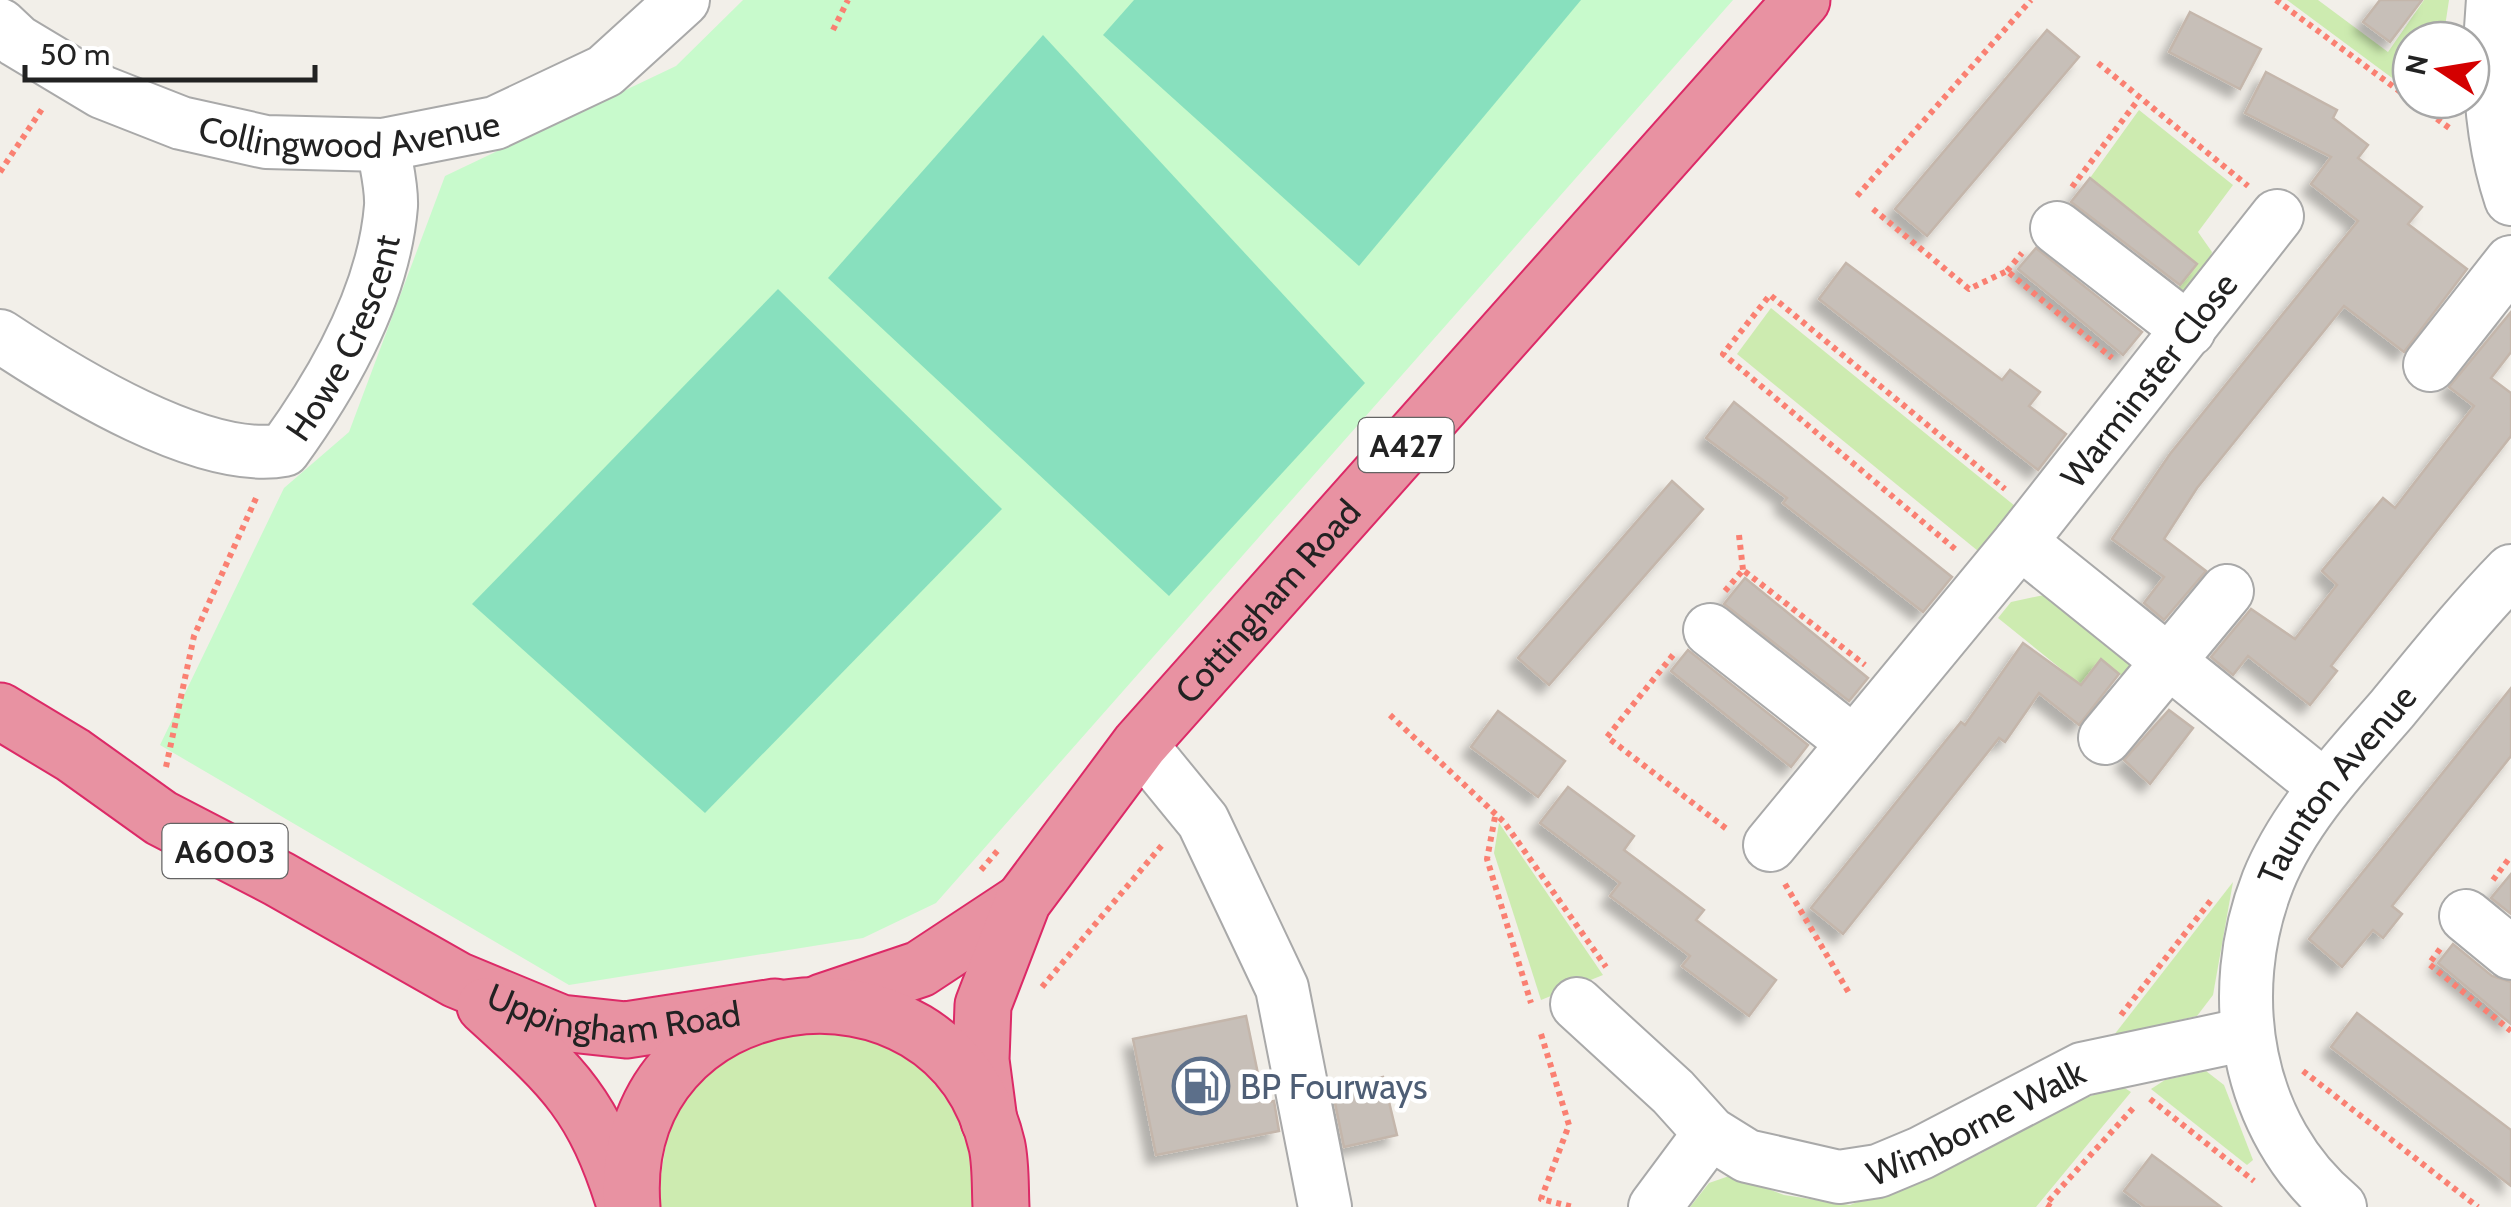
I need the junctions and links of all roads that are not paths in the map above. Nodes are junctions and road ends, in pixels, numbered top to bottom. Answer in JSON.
{"nodes":[{"id":1,"x":683,"y":0,"type":"edge"},
{"id":2,"x":1802,"y":0,"type":"edge"},
{"id":3,"x":2493,"y":0,"type":"edge"},
{"id":4,"x":0,"y":25,"type":"edge"},
{"id":5,"x":383,"y":145,"type":"junction"},
{"id":6,"x":2511,"y":199,"type":"edge"},
{"id":7,"x":2276,"y":216,"type":"road end"},
{"id":8,"x":2058,"y":228,"type":"dead end"},
{"id":9,"x":2511,"y":262,"type":"edge"},
{"id":10,"x":2189,"y":330,"type":"junction"},
{"id":11,"x":0,"y":336,"type":"edge"},
{"id":12,"x":2430,"y":365,"type":"dead end"},
{"id":13,"x":2017,"y":546,"type":"junction"},
{"id":14,"x":2511,"y":571,"type":"edge"},
{"id":15,"x":2227,"y":591,"type":"dead end"},
{"id":16,"x":1710,"y":630,"type":"dead end"},
{"id":17,"x":2169,"y":661,"type":"junction"},
{"id":18,"x":0,"y":711,"type":"edge"},
{"id":19,"x":2104,"y":738,"type":"dead end"},
{"id":20,"x":1854,"y":742,"type":"junction"},
{"id":21,"x":1140,"y":744,"type":"junction"},
{"id":22,"x":2325,"y":787,"type":"junction"},
{"id":23,"x":1776,"y":862,"type":"road end"},
{"id":24,"x":1023,"y":901,"type":"junction"},
{"id":25,"x":2466,"y":916,"type":"dead end"},
{"id":26,"x":2511,"y":953,"type":"edge"},
{"id":27,"x":457,"y":980,"type":"junction"},
{"id":28,"x":798,"y":1005,"type":"junction"},
{"id":29,"x":1582,"y":1008,"type":"road end"},
{"id":30,"x":2249,"y":1044,"type":"junction"},
{"id":31,"x":1710,"y":1132,"type":"junction"},
{"id":32,"x":994,"y":1135,"type":"junction"},
{"id":33,"x":629,"y":1207,"type":"edge"},
{"id":34,"x":1001,"y":1207,"type":"edge"},
{"id":35,"x":1014,"y":1207,"type":"edge"},
{"id":36,"x":1325,"y":1207,"type":"edge"},
{"id":37,"x":1656,"y":1207,"type":"edge"},
{"id":38,"x":2340,"y":1207,"type":"edge"}],
"edges":[{"from":1,"to":5,"type":"street","name":"Collingwood Avenue"},
{"from":2,"to":21,"type":"highway","name":"Cottingham Road","number":"A427"},
{"from":3,"to":6,"type":"street"},
{"from":4,"to":5,"type":"street","name":"Collingwood Avenue"},
{"from":5,"to":11,"type":"street","name":"Howe Crescent"},
{"from":7,"to":10,"type":"street","name":"Warminster Close"},
{"from":8,"to":10,"type":"street"},
{"from":9,"to":12,"type":"street"},
{"from":10,"to":13,"type":"street","name":"Warminster Close"},
{"from":13,"to":17,"type":"street"},
{"from":13,"to":20,"type":"street","name":"Warminster Close"},
{"from":14,"to":22,"type":"street","name":"Taunton Avenue"},
{"from":15,"to":17,"type":"street"},
{"from":16,"to":20,"type":"street"},
{"from":17,"to":19,"type":"street"},
{"from":17,"to":22,"type":"street"},
{"from":18,"to":27,"type":"highway","name":"Uppingham Road","number":"A6003"},
{"from":20,"to":23,"type":"street","name":"Warminster Close"},
{"from":21,"to":24,"type":"highway","name":"Cottingham Road","number":"A427"},
{"from":21,"to":36,"type":"street"},
{"from":22,"to":30,"type":"street","name":"Taunton Avenue"},
{"from":24,"to":28,"type":"highway","name":"Cottingham Road","number":"A427"},
{"from":24,"to":32,"type":"highway","name":"Cottingham Road","number":"A427"},
{"from":25,"to":26,"type":"street"},
{"from":27,"to":28,"type":"highway","name":"Uppingham Road","number":"A6003"},
{"from":27,"to":33,"type":"highway","name":"Uppingham Road","number":"A6003"},
{"from":28,"to":32,"type":"highway"},
{"from":28,"to":33,"type":"highway"},
{"from":29,"to":31,"type":"street","name":"Wimborne Walk"},
{"from":30,"to":31,"type":"street","name":"Wimborne Walk"},
{"from":30,"to":38,"type":"street","name":"Taunton Avenue"},
{"from":31,"to":37,"type":"street"},
{"from":32,"to":34,"type":"highway"},
{"from":32,"to":35,"type":"highway"}]}
